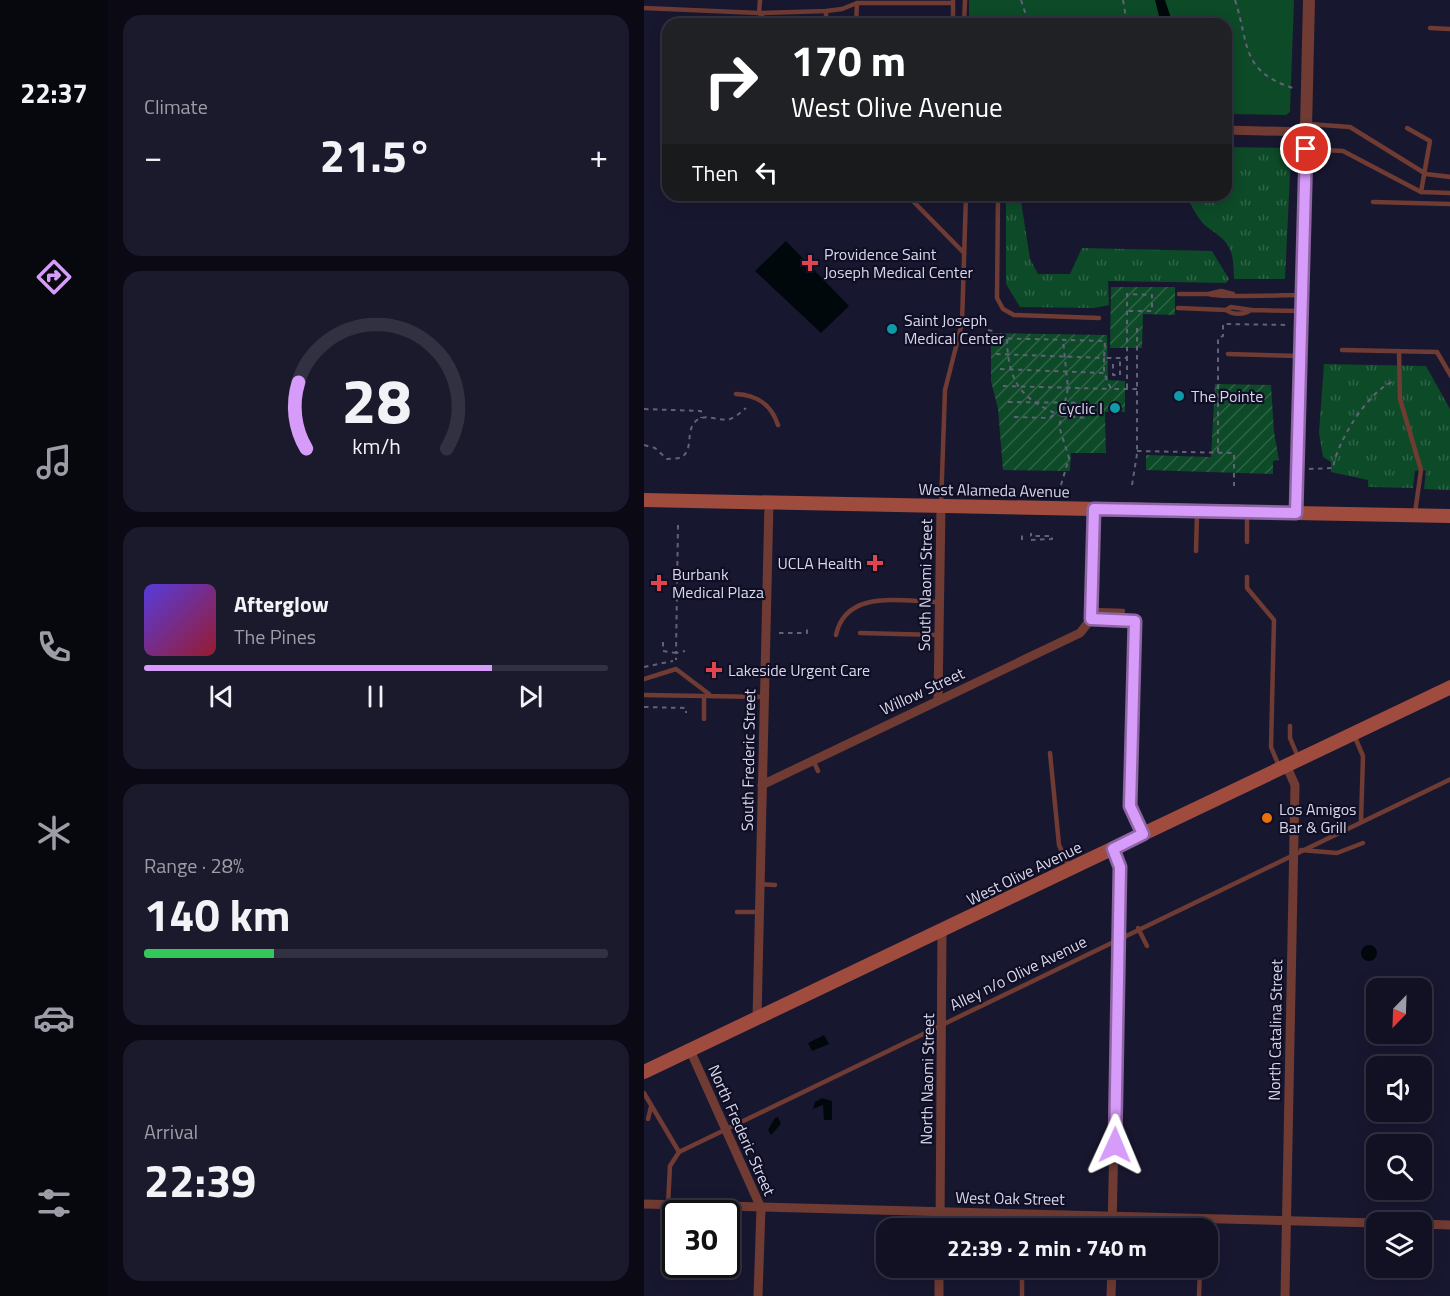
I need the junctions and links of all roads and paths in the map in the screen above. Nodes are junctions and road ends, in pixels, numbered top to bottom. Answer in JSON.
{"nodes":[{"id":1,"x":760,"y":0,"type":"edge"},
{"id":2,"x":965,"y":0,"type":"edge"},
{"id":3,"x":1021,"y":0,"type":"edge"},
{"id":4,"x":1123,"y":0,"type":"edge"},
{"id":5,"x":1235,"y":0,"type":"edge"},
{"id":6,"x":1309,"y":0,"type":"edge"},
{"id":7,"x":953,"y":1,"type":"edge"},
{"id":8,"x":857,"y":3,"type":"junction"},
{"id":9,"x":644,"y":8,"type":"edge"},
{"id":10,"x":826,"y":11,"type":"junction"},
{"id":11,"x":759,"y":13,"type":"junction"},
{"id":12,"x":764,"y":18,"type":"edge"},
{"id":13,"x":826,"y":18,"type":"edge"},
{"id":14,"x":856,"y":18,"type":"edge"},
{"id":15,"x":953,"y":18,"type":"edge"},
{"id":16,"x":964,"y":18,"type":"edge"},
{"id":17,"x":1027,"y":18,"type":"edge"},
{"id":18,"x":1126,"y":18,"type":"edge"},
{"id":19,"x":1430,"y":28,"type":"dead end"},
{"id":20,"x":1451,"y":29,"type":"edge"},
{"id":21,"x":1307,"y":92,"type":"junction"},
{"id":22,"x":1306,"y":128,"type":"junction"},
{"id":23,"x":1407,"y":128,"type":"dead end"},
{"id":24,"x":1232,"y":130,"type":"edge"},
{"id":25,"x":1306,"y":149,"type":"junction"},
{"id":26,"x":1426,"y":174,"type":"junction"},
{"id":27,"x":1451,"y":177,"type":"edge"},
{"id":28,"x":1421,"y":192,"type":"junction"},
{"id":29,"x":1451,"y":193,"type":"edge"},
{"id":30,"x":913,"y":201,"type":"edge"},
{"id":31,"x":965,"y":201,"type":"edge"},
{"id":32,"x":998,"y":201,"type":"edge"},
{"id":33,"x":1373,"y":202,"type":"dead end"},
{"id":34,"x":1451,"y":204,"type":"edge"},
{"id":35,"x":964,"y":254,"type":"junction"},
{"id":36,"x":1179,"y":294,"type":"dead end"},
{"id":37,"x":1302,"y":295,"type":"junction"},
{"id":38,"x":1178,"y":308,"type":"dead end"},
{"id":39,"x":1127,"y":311,"type":"junction"},
{"id":40,"x":1301,"y":311,"type":"junction"},
{"id":41,"x":1099,"y":318,"type":"dead end"},
{"id":42,"x":1289,"y":325,"type":"dead end"},
{"id":43,"x":1137,"y":327,"type":"dead end"},
{"id":44,"x":988,"y":330,"type":"dead end"},
{"id":45,"x":1007,"y":339,"type":"junction"},
{"id":46,"x":1063,"y":340,"type":"junction"},
{"id":47,"x":1342,"y":350,"type":"dead end"},
{"id":48,"x":1399,"y":351,"type":"junction"},
{"id":49,"x":996,"y":354,"type":"dead end"},
{"id":50,"x":1228,"y":354,"type":"dead end"},
{"id":51,"x":1007,"y":355,"type":"junction"},
{"id":52,"x":1065,"y":356,"type":"junction"},
{"id":53,"x":1300,"y":356,"type":"junction"},
{"id":54,"x":1104,"y":358,"type":"junction"},
{"id":55,"x":1120,"y":358,"type":"junction"},
{"id":56,"x":1127,"y":358,"type":"junction"},
{"id":57,"x":1113,"y":364,"type":"dead end"},
{"id":58,"x":1000,"y":369,"type":"dead end"},
{"id":59,"x":1012,"y":369,"type":"junction"},
{"id":60,"x":1067,"y":373,"type":"junction"},
{"id":61,"x":1104,"y":374,"type":"junction"},
{"id":62,"x":1451,"y":376,"type":"edge"},
{"id":63,"x":1401,"y":380,"type":"junction"},
{"id":64,"x":1003,"y":386,"type":"dead end"},
{"id":65,"x":1018,"y":386,"type":"junction"},
{"id":66,"x":1068,"y":387,"type":"junction"},
{"id":67,"x":1111,"y":388,"type":"junction"},
{"id":68,"x":1127,"y":389,"type":"junction"},
{"id":69,"x":1137,"y":389,"type":"junction"},
{"id":70,"x":736,"y":394,"type":"dead end"},
{"id":71,"x":1008,"y":402,"type":"dead end"},
{"id":72,"x":1031,"y":402,"type":"junction"},
{"id":73,"x":1065,"y":403,"type":"junction"},
{"id":74,"x":1088,"y":403,"type":"dead end"},
{"id":75,"x":746,"y":408,"type":"dead end"},
{"id":76,"x":644,"y":409,"type":"edge"},
{"id":77,"x":1055,"y":413,"type":"junction"},
{"id":78,"x":1062,"y":416,"type":"junction"},
{"id":79,"x":1014,"y":417,"type":"dead end"},
{"id":80,"x":701,"y":418,"type":"junction"},
{"id":81,"x":1089,"y":418,"type":"dead end"},
{"id":82,"x":778,"y":425,"type":"dead end"},
{"id":83,"x":644,"y":445,"type":"edge"},
{"id":84,"x":1136,"y":451,"type":"junction"},
{"id":85,"x":1218,"y":452,"type":"junction"},
{"id":86,"x":1298,"y":469,"type":"junction"},
{"id":87,"x":1061,"y":485,"type":"dead end"},
{"id":88,"x":1132,"y":485,"type":"dead end"},
{"id":89,"x":1234,"y":486,"type":"dead end"},
{"id":90,"x":644,"y":500,"type":"edge"},
{"id":91,"x":769,"y":502,"type":"junction"},
{"id":92,"x":941,"y":506,"type":"junction"},
{"id":93,"x":1094,"y":509,"type":"junction"},
{"id":94,"x":1197,"y":512,"type":"junction"},
{"id":95,"x":1247,"y":512,"type":"junction"},
{"id":96,"x":1296,"y":513,"type":"junction"},
{"id":97,"x":1415,"y":516,"type":"junction"},
{"id":98,"x":1451,"y":516,"type":"edge"},
{"id":99,"x":678,"y":525,"type":"dead end"},
{"id":100,"x":1031,"y":533,"type":"dead end"},
{"id":101,"x":1022,"y":535,"type":"dead end"},
{"id":102,"x":1022,"y":540,"type":"dead end"},
{"id":103,"x":1031,"y":540,"type":"dead end"},
{"id":104,"x":1247,"y":542,"type":"dead end"},
{"id":105,"x":1196,"y":551,"type":"dead end"},
{"id":106,"x":1247,"y":577,"type":"dead end"},
{"id":107,"x":940,"y":602,"type":"junction"},
{"id":108,"x":1123,"y":611,"type":"dead end"},
{"id":109,"x":1092,"y":615,"type":"junction"},
{"id":110,"x":807,"y":626,"type":"dead end"},
{"id":111,"x":779,"y":633,"type":"dead end"},
{"id":112,"x":860,"y":633,"type":"dead end"},
{"id":113,"x":836,"y":635,"type":"dead end"},
{"id":114,"x":939,"y":635,"type":"junction"},
{"id":115,"x":686,"y":651,"type":"dead end"},
{"id":116,"x":676,"y":661,"type":"dead end"},
{"id":117,"x":644,"y":668,"type":"edge"},
{"id":118,"x":644,"y":679,"type":"edge"},
{"id":119,"x":1451,"y":687,"type":"edge"},
{"id":120,"x":644,"y":695,"type":"edge"},
{"id":121,"x":704,"y":696,"type":"junction"},
{"id":122,"x":711,"y":696,"type":"junction"},
{"id":123,"x":765,"y":696,"type":"junction"},
{"id":124,"x":938,"y":700,"type":"junction"},
{"id":125,"x":644,"y":707,"type":"edge"},
{"id":126,"x":686,"y":713,"type":"dead end"},
{"id":127,"x":704,"y":719,"type":"dead end"},
{"id":128,"x":1290,"y":726,"type":"dead end"},
{"id":129,"x":1353,"y":733,"type":"junction"},
{"id":130,"x":1050,"y":753,"type":"dead end"},
{"id":131,"x":1299,"y":759,"type":"junction"},
{"id":132,"x":813,"y":760,"type":"junction"},
{"id":133,"x":1283,"y":767,"type":"junction"},
{"id":134,"x":818,"y":771,"type":"dead end"},
{"id":135,"x":1451,"y":779,"type":"edge"},
{"id":136,"x":762,"y":786,"type":"junction"},
{"id":137,"x":1361,"y":820,"type":"junction"},
{"id":138,"x":1143,"y":834,"type":"junction"},
{"id":139,"x":1362,"y":843,"type":"dead end"},
{"id":140,"x":1113,"y":849,"type":"junction"},
{"id":141,"x":1296,"y":852,"type":"junction"},
{"id":142,"x":1070,"y":869,"type":"junction"},
{"id":143,"x":760,"y":884,"type":"junction"},
{"id":144,"x":775,"y":885,"type":"dead end"},
{"id":145,"x":737,"y":912,"type":"dead end"},
{"id":146,"x":759,"y":912,"type":"junction"},
{"id":147,"x":1138,"y":928,"type":"junction"},
{"id":148,"x":942,"y":930,"type":"junction"},
{"id":149,"x":1119,"y":937,"type":"junction"},
{"id":150,"x":1147,"y":946,"type":"dead end"},
{"id":151,"x":757,"y":1018,"type":"junction"},
{"id":152,"x":943,"y":1023,"type":"junction"},
{"id":153,"x":690,"y":1050,"type":"junction"},
{"id":154,"x":644,"y":1072,"type":"edge"},
{"id":155,"x":644,"y":1094,"type":"edge"},
{"id":156,"x":647,"y":1112,"type":"edge"},
{"id":157,"x":725,"y":1130,"type":"junction"},
{"id":158,"x":679,"y":1152,"type":"junction"},
{"id":159,"x":668,"y":1200,"type":"edge"},
{"id":160,"x":644,"y":1204,"type":"edge"},
{"id":161,"x":662,"y":1205,"type":"edge"},
{"id":162,"x":740,"y":1207,"type":"edge"},
{"id":163,"x":761,"y":1208,"type":"junction"},
{"id":164,"x":941,"y":1212,"type":"junction"},
{"id":165,"x":1023,"y":1213,"type":"junction"},
{"id":166,"x":1113,"y":1216,"type":"junction"},
{"id":167,"x":941,"y":1218,"type":"edge"},
{"id":168,"x":1023,"y":1218,"type":"edge"},
{"id":169,"x":1201,"y":1218,"type":"edge"},
{"id":170,"x":1218,"y":1218,"type":"edge"},
{"id":171,"x":1287,"y":1220,"type":"junction"},
{"id":172,"x":1366,"y":1223,"type":"edge"},
{"id":173,"x":1432,"y":1224,"type":"edge"},
{"id":174,"x":1451,"y":1225,"type":"edge"},
{"id":175,"x":940,"y":1278,"type":"edge"},
{"id":176,"x":1022,"y":1278,"type":"edge"},
{"id":177,"x":1112,"y":1278,"type":"edge"},
{"id":178,"x":1200,"y":1278,"type":"edge"},
{"id":179,"x":758,"y":1296,"type":"edge"},
{"id":180,"x":939,"y":1296,"type":"edge"},
{"id":181,"x":1022,"y":1296,"type":"edge"},
{"id":182,"x":1111,"y":1296,"type":"edge"},
{"id":183,"x":1199,"y":1296,"type":"edge"},
{"id":184,"x":1285,"y":1296,"type":"edge"}],
"edges":[{"from":1,"to":11,"type":"lane"},
{"from":2,"to":16,"type":"lane"},
{"from":3,"to":17,"type":"path"},
{"from":4,"to":18,"type":"path"},
{"from":5,"to":21,"type":"path"},
{"from":6,"to":21,"type":"street"},
{"from":7,"to":8,"type":"lane"},
{"from":7,"to":15,"type":"lane"},
{"from":8,"to":10,"type":"lane"},
{"from":8,"to":14,"type":"lane"},
{"from":9,"to":11,"type":"lane"},
{"from":10,"to":11,"type":"lane"},
{"from":10,"to":13,"type":"lane"},
{"from":11,"to":12,"type":"lane"},
{"from":19,"to":20,"type":"lane"},
{"from":21,"to":22,"type":"street"},
{"from":22,"to":24,"type":"street"},
{"from":22,"to":25,"type":"street"},
{"from":22,"to":26,"type":"lane"},
{"from":23,"to":26,"type":"lane"},
{"from":25,"to":28,"type":"lane"},
{"from":25,"to":37,"type":"street"},
{"from":26,"to":27,"type":"lane"},
{"from":26,"to":28,"type":"lane"},
{"from":28,"to":29,"type":"lane"},
{"from":30,"to":35,"type":"lane"},
{"from":31,"to":35,"type":"lane"},
{"from":32,"to":41,"type":"lane"},
{"from":33,"to":34,"type":"lane"},
{"from":35,"to":92,"type":"lane"},
{"from":36,"to":37,"type":"lane"},
{"from":37,"to":40,"type":"street"},
{"from":38,"to":40,"type":"lane"},
{"from":39,"to":39,"type":"path"},
{"from":39,"to":56,"type":"path"},
{"from":40,"to":53,"type":"street"},
{"from":42,"to":85,"type":"path"},
{"from":43,"to":69,"type":"path"},
{"from":44,"to":45,"type":"path"},
{"from":45,"to":46,"type":"path"},
{"from":45,"to":51,"type":"path"},
{"from":46,"to":52,"type":"path"},
{"from":46,"to":54,"type":"path"},
{"from":47,"to":48,"type":"lane"},
{"from":48,"to":62,"type":"lane"},
{"from":48,"to":63,"type":"lane"},
{"from":49,"to":51,"type":"path"},
{"from":50,"to":53,"type":"lane"},
{"from":51,"to":52,"type":"path"},
{"from":51,"to":59,"type":"path"},
{"from":52,"to":54,"type":"path"},
{"from":52,"to":60,"type":"path"},
{"from":53,"to":86,"type":"street"},
{"from":54,"to":55,"type":"path"},
{"from":54,"to":61,"type":"path"},
{"from":55,"to":56,"type":"path"},
{"from":55,"to":57,"type":"path"},
{"from":56,"to":68,"type":"path"},
{"from":58,"to":59,"type":"path"},
{"from":59,"to":60,"type":"path"},
{"from":59,"to":65,"type":"path"},
{"from":60,"to":61,"type":"path"},
{"from":60,"to":66,"type":"path"},
{"from":61,"to":67,"type":"path"},
{"from":63,"to":86,"type":"path"},
{"from":63,"to":97,"type":"lane"},
{"from":64,"to":65,"type":"path"},
{"from":65,"to":66,"type":"path"},
{"from":65,"to":72,"type":"path"},
{"from":66,"to":67,"type":"path"},
{"from":66,"to":73,"type":"path"},
{"from":67,"to":68,"type":"path"},
{"from":68,"to":69,"type":"path"},
{"from":69,"to":84,"type":"path"},
{"from":70,"to":82,"type":"lane"},
{"from":71,"to":72,"type":"path"},
{"from":72,"to":73,"type":"path"},
{"from":72,"to":77,"type":"path"},
{"from":73,"to":74,"type":"path"},
{"from":73,"to":78,"type":"path"},
{"from":75,"to":80,"type":"path"},
{"from":76,"to":80,"type":"path"},
{"from":77,"to":78,"type":"path"},
{"from":77,"to":79,"type":"path"},
{"from":78,"to":81,"type":"path"},
{"from":78,"to":87,"type":"path"},
{"from":80,"to":83,"type":"path"},
{"from":84,"to":85,"type":"path"},
{"from":84,"to":88,"type":"path"},
{"from":85,"to":89,"type":"path"},
{"from":86,"to":96,"type":"street"},
{"from":90,"to":91,"type":"main road","name":"West Alameda Avenue"},
{"from":91,"to":92,"type":"main road","name":"West Alameda Avenue"},
{"from":91,"to":123,"type":"street","name":"South Frederic Street"},
{"from":92,"to":93,"type":"main road","name":"West Alameda Avenue"},
{"from":92,"to":107,"type":"street","name":"South Naomi Street"},
{"from":93,"to":94,"type":"main road","name":"West Alameda Avenue"},
{"from":93,"to":109,"type":"street"},
{"from":94,"to":95,"type":"main road","name":"West Alameda Avenue"},
{"from":94,"to":105,"type":"lane"},
{"from":95,"to":96,"type":"main road","name":"West Alameda Avenue"},
{"from":95,"to":104,"type":"lane"},
{"from":96,"to":97,"type":"main road","name":"West Alameda Avenue"},
{"from":97,"to":98,"type":"main road","name":"West Alameda Avenue"},
{"from":99,"to":115,"type":"path"},
{"from":100,"to":103,"type":"path"},
{"from":101,"to":102,"type":"path"},
{"from":106,"to":133,"type":"lane"},
{"from":107,"to":113,"type":"lane"},
{"from":107,"to":114,"type":"street","name":"South Naomi Street"},
{"from":108,"to":109,"type":"lane"},
{"from":109,"to":124,"type":"street","name":"Willow Street"},
{"from":109,"to":138,"type":"lane"},
{"from":110,"to":111,"type":"path"},
{"from":112,"to":114,"type":"lane"},
{"from":114,"to":124,"type":"street","name":"South Naomi Street"},
{"from":116,"to":117,"type":"path"},
{"from":118,"to":122,"type":"lane"},
{"from":119,"to":129,"type":"main road","name":"West Olive Avenue"},
{"from":120,"to":121,"type":"lane"},
{"from":121,"to":122,"type":"lane"},
{"from":121,"to":127,"type":"lane"},
{"from":122,"to":123,"type":"lane"},
{"from":123,"to":136,"type":"street","name":"South Frederic Street"},
{"from":124,"to":132,"type":"street","name":"Willow Street"},
{"from":125,"to":126,"type":"path"},
{"from":128,"to":131,"type":"lane"},
{"from":129,"to":131,"type":"main road","name":"West Olive Avenue"},
{"from":129,"to":137,"type":"lane"},
{"from":130,"to":142,"type":"lane"},
{"from":131,"to":133,"type":"main road","name":"West Olive Avenue"},
{"from":132,"to":134,"type":"lane"},
{"from":132,"to":136,"type":"street","name":"Willow Street"},
{"from":133,"to":138,"type":"main road","name":"West Olive Avenue"},
{"from":133,"to":141,"type":"street","name":"North Catalina Street"},
{"from":135,"to":137,"type":"lane","name":"Alley n/o Olive Avenue"},
{"from":136,"to":143,"type":"street","name":"South Frederic Street"},
{"from":137,"to":141,"type":"lane","name":"Alley n/o Olive Avenue"},
{"from":138,"to":140,"type":"main road","name":"West Olive Avenue"},
{"from":139,"to":141,"type":"lane"},
{"from":140,"to":142,"type":"main road","name":"West Olive Avenue"},
{"from":140,"to":149,"type":"street"},
{"from":141,"to":147,"type":"lane","name":"Alley n/o Olive Avenue"},
{"from":141,"to":171,"type":"street","name":"North Catalina Street"},
{"from":142,"to":148,"type":"main road","name":"West Olive Avenue"},
{"from":143,"to":144,"type":"lane"},
{"from":143,"to":146,"type":"street","name":"South Frederic Street"},
{"from":145,"to":146,"type":"lane"},
{"from":146,"to":151,"type":"street","name":"South Frederic Street"},
{"from":147,"to":149,"type":"lane","name":"Alley n/o Olive Avenue"},
{"from":147,"to":150,"type":"lane"},
{"from":148,"to":151,"type":"main road","name":"West Olive Avenue"},
{"from":148,"to":152,"type":"street","name":"North Naomi Street"},
{"from":149,"to":152,"type":"lane","name":"Alley n/o Olive Avenue"},
{"from":149,"to":166,"type":"street"},
{"from":151,"to":153,"type":"main road","name":"West Olive Avenue"},
{"from":152,"to":157,"type":"lane","name":"Alley n/o Olive Avenue"},
{"from":152,"to":164,"type":"street","name":"North Naomi Street"},
{"from":153,"to":154,"type":"main road","name":"West Olive Avenue"},
{"from":153,"to":157,"type":"street","name":"North Frederic Street"},
{"from":155,"to":156,"type":"lane"},
{"from":156,"to":158,"type":"lane"},
{"from":157,"to":158,"type":"lane","name":"Alley n/o Olive Avenue"},
{"from":157,"to":163,"type":"street","name":"North Frederic Street"},
{"from":158,"to":159,"type":"lane"},
{"from":160,"to":161,"type":"street","name":"West Oak Street"},
{"from":162,"to":163,"type":"street","name":"West Oak Street"},
{"from":163,"to":164,"type":"street","name":"West Oak Street"},
{"from":163,"to":179,"type":"street","name":"North Frederic Street"},
{"from":164,"to":165,"type":"street","name":"West Oak Street"},
{"from":164,"to":167,"type":"street","name":"North Naomi Street"},
{"from":165,"to":166,"type":"street","name":"West Oak Street"},
{"from":165,"to":168,"type":"lane"},
{"from":166,"to":169,"type":"street","name":"West Oak Street"},
{"from":170,"to":171,"type":"street","name":"West Oak Street"},
{"from":171,"to":172,"type":"street","name":"West Oak Street"},
{"from":171,"to":184,"type":"street","name":"North Catalina Street"},
{"from":173,"to":174,"type":"street"},
{"from":175,"to":180,"type":"street"},
{"from":176,"to":181,"type":"lane"},
{"from":177,"to":182,"type":"street"},
{"from":178,"to":183,"type":"lane"}]}
